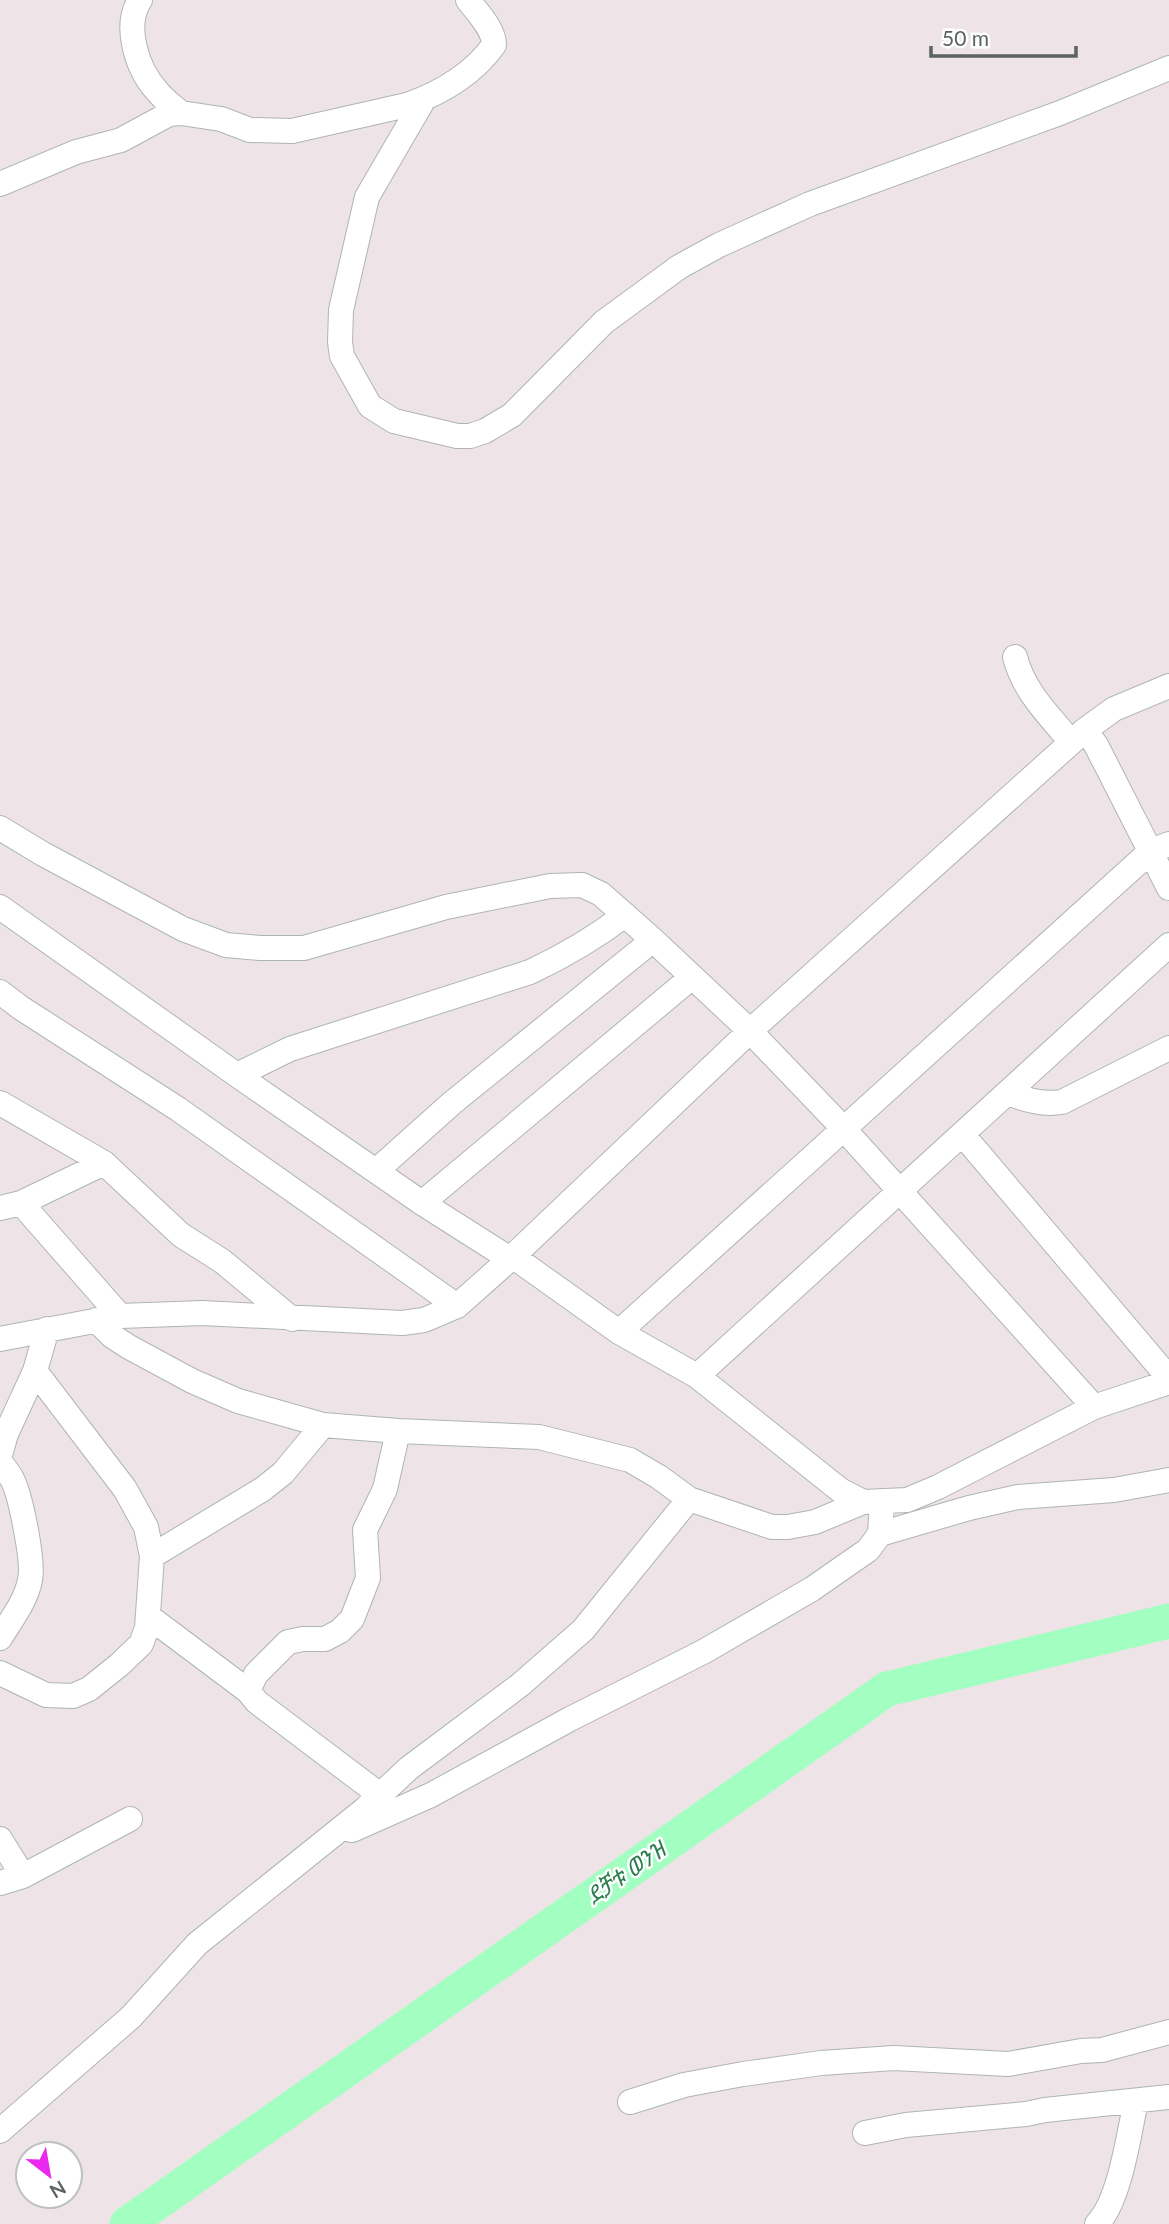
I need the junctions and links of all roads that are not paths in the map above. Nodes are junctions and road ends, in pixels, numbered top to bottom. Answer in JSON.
{"nodes":[{"id":1,"x":140,"y":0,"type":"edge"},
{"id":2,"x":468,"y":0,"type":"edge"},
{"id":3,"x":1169,"y":68,"type":"edge"},
{"id":4,"x":424,"y":99,"type":"junction"},
{"id":5,"x":167,"y":110,"type":"junction"},
{"id":6,"x":0,"y":184,"type":"edge"},
{"id":7,"x":1015,"y":657,"type":"dead end"},
{"id":8,"x":1169,"y":686,"type":"edge"},
{"id":9,"x":1078,"y":736,"type":"junction"},
{"id":10,"x":0,"y":828,"type":"edge"},
{"id":11,"x":1160,"y":848,"type":"edge"},
{"id":12,"x":1169,"y":888,"type":"edge"},
{"id":13,"x":0,"y":907,"type":"edge"},
{"id":14,"x":625,"y":915,"type":"junction"},
{"id":15,"x":653,"y":940,"type":"junction"},
{"id":16,"x":1169,"y":945,"type":"edge"},
{"id":17,"x":692,"y":977,"type":"junction"},
{"id":18,"x":0,"y":992,"type":"edge"},
{"id":19,"x":750,"y":1031,"type":"junction"},
{"id":20,"x":1169,"y":1048,"type":"edge"},
{"id":21,"x":237,"y":1075,"type":"junction"},
{"id":22,"x":1008,"y":1093,"type":"junction"},
{"id":23,"x":0,"y":1103,"type":"edge"},
{"id":24,"x":843,"y":1128,"type":"junction"},
{"id":25,"x":963,"y":1135,"type":"junction"},
{"id":26,"x":104,"y":1163,"type":"junction"},
{"id":27,"x":376,"y":1171,"type":"junction"},
{"id":28,"x":900,"y":1190,"type":"junction"},
{"id":29,"x":422,"y":1203,"type":"junction"},
{"id":30,"x":10,"y":1206,"type":"edge"},
{"id":31,"x":510,"y":1259,"type":"junction"},
{"id":32,"x":457,"y":1306,"type":"junction"},
{"id":33,"x":108,"y":1318,"type":"junction"},
{"id":34,"x":292,"y":1319,"type":"junction"},
{"id":35,"x":47,"y":1329,"type":"junction"},
{"id":36,"x":619,"y":1332,"type":"junction"},
{"id":37,"x":0,"y":1339,"type":"edge"},
{"id":38,"x":35,"y":1371,"type":"junction"},
{"id":39,"x":697,"y":1376,"type":"junction"},
{"id":40,"x":1169,"y":1380,"type":"edge"},
{"id":41,"x":1094,"y":1407,"type":"junction"},
{"id":42,"x":323,"y":1425,"type":"junction"},
{"id":43,"x":398,"y":1431,"type":"junction"},
{"id":44,"x":2,"y":1441,"type":"edge"},
{"id":45,"x":0,"y":1462,"type":"edge"},
{"id":46,"x":1169,"y":1480,"type":"edge"},
{"id":47,"x":689,"y":1499,"type":"junction"},
{"id":48,"x":873,"y":1502,"type":"junction"},
{"id":49,"x":880,"y":1534,"type":"junction"},
{"id":50,"x":152,"y":1556,"type":"junction"},
{"id":51,"x":148,"y":1616,"type":"junction"},
{"id":52,"x":0,"y":1638,"type":"edge"},
{"id":53,"x":0,"y":1673,"type":"edge"},
{"id":54,"x":248,"y":1691,"type":"junction"},
{"id":55,"x":380,"y":1795,"type":"junction"},
{"id":56,"x":130,"y":1819,"type":"dead end"},
{"id":57,"x":0,"y":1839,"type":"edge"},
{"id":58,"x":323,"y":1843,"type":"junction"},
{"id":59,"x":11,"y":1880,"type":"edge"},
{"id":60,"x":1169,"y":2032,"type":"edge"},
{"id":61,"x":1169,"y":2097,"type":"edge"},
{"id":62,"x":1136,"y":2101,"type":"junction"},
{"id":63,"x":630,"y":2102,"type":"dead end"},
{"id":64,"x":0,"y":2131,"type":"edge"},
{"id":65,"x":865,"y":2133,"type":"dead end"},
{"id":66,"x":1097,"y":2224,"type":"edge"}],
"edges":[{"from":1,"to":5,"type":"street"},
{"from":2,"to":4,"type":"street"},
{"from":3,"to":4,"type":"street"},
{"from":4,"to":5,"type":"street"},
{"from":5,"to":6,"type":"street"},
{"from":7,"to":9,"type":"street"},
{"from":8,"to":9,"type":"street"},
{"from":9,"to":11,"type":"street"},
{"from":9,"to":19,"type":"street"},
{"from":10,"to":14,"type":"street"},
{"from":11,"to":12,"type":"street"},
{"from":11,"to":24,"type":"street"},
{"from":13,"to":21,"type":"street"},
{"from":14,"to":15,"type":"street"},
{"from":14,"to":21,"type":"street"},
{"from":15,"to":17,"type":"street"},
{"from":15,"to":27,"type":"street"},
{"from":16,"to":22,"type":"street"},
{"from":17,"to":19,"type":"street"},
{"from":17,"to":29,"type":"street"},
{"from":18,"to":32,"type":"street"},
{"from":19,"to":24,"type":"street"},
{"from":19,"to":31,"type":"street"},
{"from":20,"to":22,"type":"street"},
{"from":21,"to":27,"type":"street"},
{"from":22,"to":25,"type":"street"},
{"from":23,"to":26,"type":"street"},
{"from":24,"to":28,"type":"street"},
{"from":24,"to":36,"type":"street"},
{"from":25,"to":28,"type":"street"},
{"from":25,"to":40,"type":"street"},
{"from":26,"to":30,"type":"street"},
{"from":26,"to":34,"type":"street"},
{"from":27,"to":29,"type":"street"},
{"from":28,"to":39,"type":"street"},
{"from":28,"to":41,"type":"street"},
{"from":29,"to":31,"type":"street"},
{"from":30,"to":33,"type":"street"},
{"from":31,"to":32,"type":"street"},
{"from":31,"to":36,"type":"street"},
{"from":32,"to":34,"type":"street"},
{"from":33,"to":34,"type":"street"},
{"from":33,"to":35,"type":"street"},
{"from":33,"to":42,"type":"street"},
{"from":35,"to":37,"type":"street"},
{"from":35,"to":38,"type":"street"},
{"from":36,"to":39,"type":"street"},
{"from":38,"to":44,"type":"street"},
{"from":38,"to":50,"type":"street"},
{"from":39,"to":48,"type":"street"},
{"from":40,"to":41,"type":"street"},
{"from":41,"to":48,"type":"street"},
{"from":42,"to":43,"type":"street"},
{"from":42,"to":50,"type":"street"},
{"from":43,"to":47,"type":"street"},
{"from":43,"to":54,"type":"street"},
{"from":45,"to":52,"type":"street"},
{"from":46,"to":49,"type":"street"},
{"from":47,"to":48,"type":"street"},
{"from":47,"to":55,"type":"street"},
{"from":48,"to":49,"type":"street"},
{"from":49,"to":58,"type":"street"},
{"from":50,"to":51,"type":"street"},
{"from":51,"to":53,"type":"street"},
{"from":51,"to":54,"type":"street"},
{"from":54,"to":55,"type":"street"},
{"from":55,"to":58,"type":"street"},
{"from":56,"to":59,"type":"street"},
{"from":57,"to":59,"type":"street"},
{"from":58,"to":64,"type":"street"},
{"from":60,"to":63,"type":"street"},
{"from":61,"to":62,"type":"street"},
{"from":62,"to":65,"type":"street"},
{"from":62,"to":66,"type":"street"}]}
